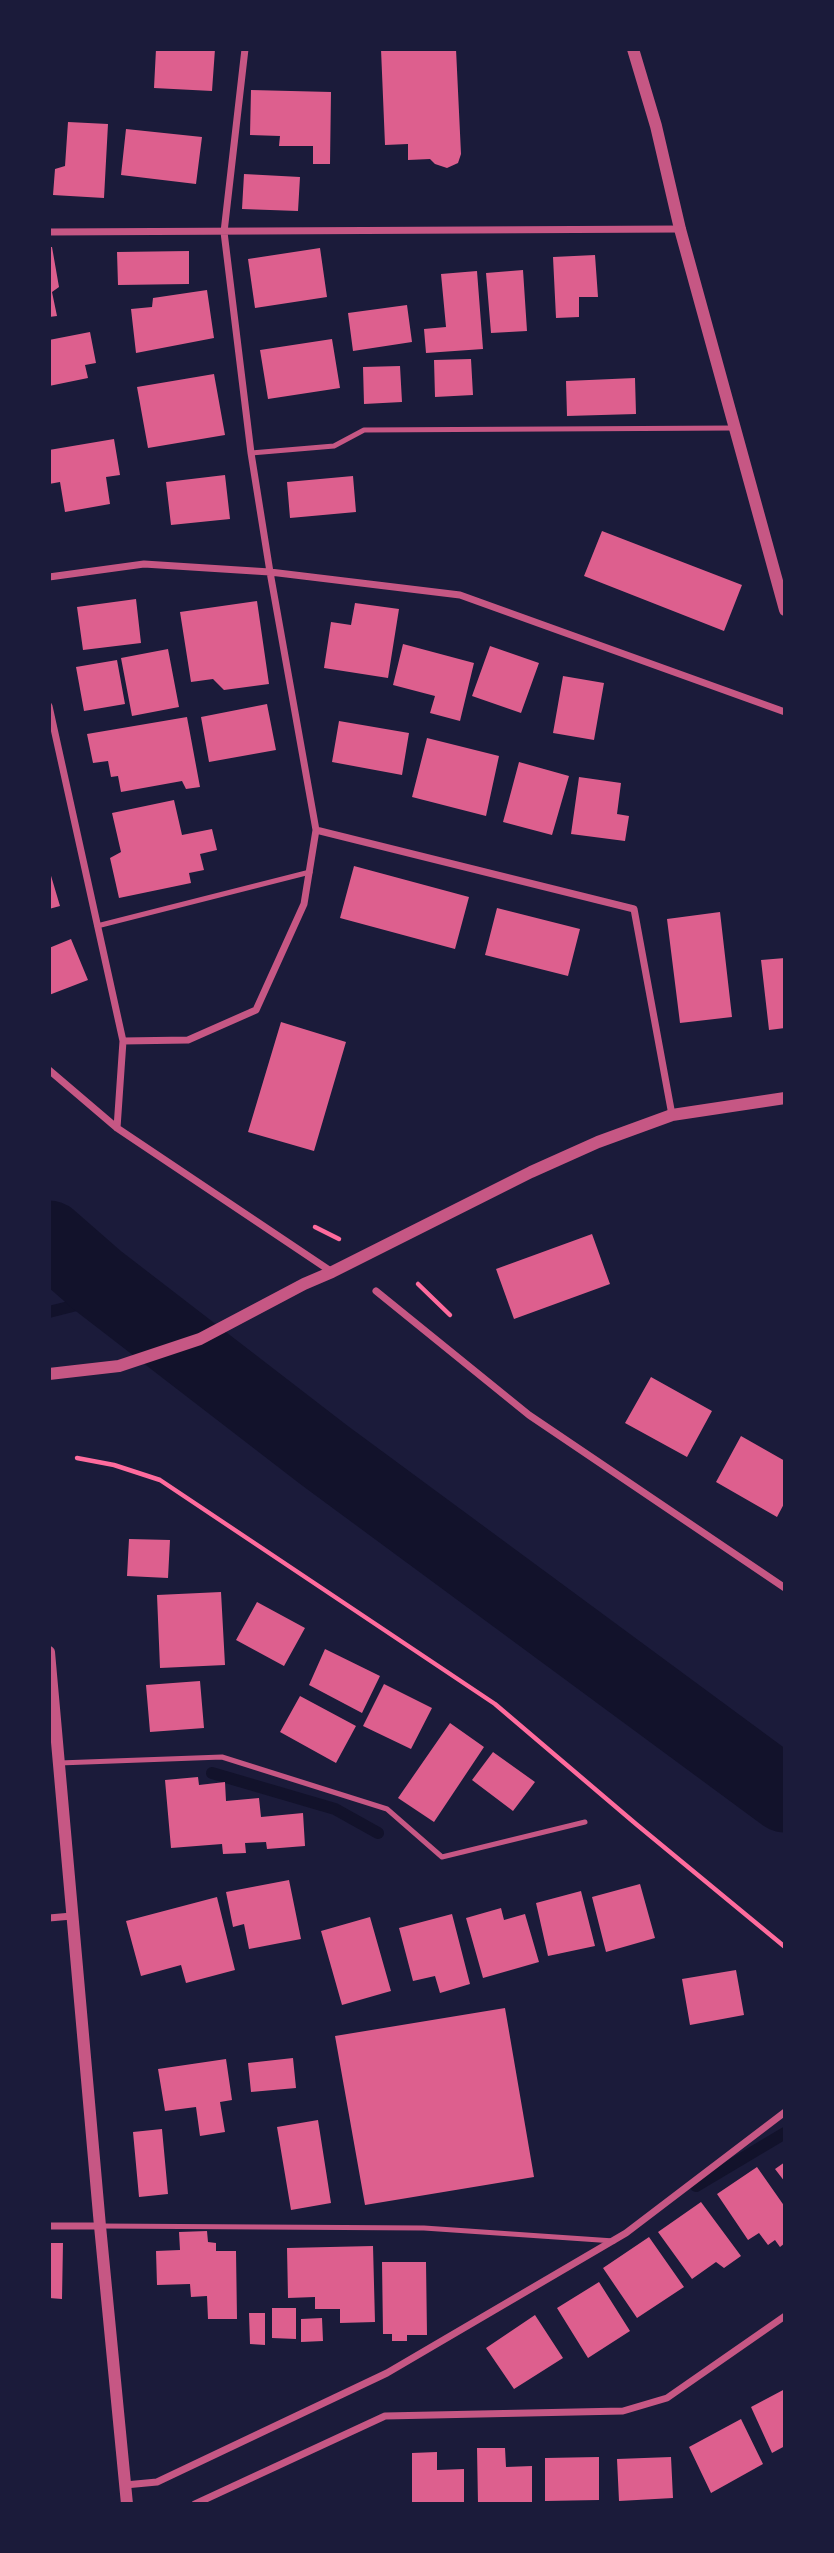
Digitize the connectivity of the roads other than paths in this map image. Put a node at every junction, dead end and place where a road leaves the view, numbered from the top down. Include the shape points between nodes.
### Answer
1 (245, 49) edge
2 (633, 49) edge
3 (680, 229) junction
4 (49, 232) edge
5 (224, 232) junction
6 (734, 428) junction
7 (251, 453) junction
8 (270, 572) junction
9 (49, 577) edge
10 (785, 610) edge
11 (49, 706) edge
12 (785, 712) edge
13 (316, 831) junction
14 (310, 872) junction
15 (97, 926) junction
16 (123, 1041) junction
17 (49, 1070) edge
18 (785, 1098) edge
19 (673, 1115) junction
20 (117, 1128) junction
21 (332, 1272) junction
22 (376, 1291) dead end
23 (49, 1374) edge
24 (785, 1588) edge
25 (49, 1652) edge
26 (52, 1716) edge
27 (59, 1763) junction
28 (585, 1822) dead end
29 (72, 1916) junction
30 (49, 1918) edge
31 (785, 2112) edge
32 (49, 2226) edge
33 (100, 2226) junction
34 (614, 2241) junction
35 (785, 2316) edge
36 (125, 2485) junction
37 (127, 2504) edge
38 (195, 2504) edge

1 - 5 street
2 - 3 street
3 - 5 street
3 - 6 street
4 - 5 street
5 - 7 street
6 - 7 lane via 364,430 334,446
6 - 10 street
7 - 8 street
8 - 9 street via 144,564
8 - 12 street via 460,595
8 - 13 street
11 - 15 street
13 - 14 street
13 - 19 street via 634,909
14 - 15 lane
14 - 16 street via 304,904 256,1010 188,1040
15 - 16 street
16 - 20 street
17 - 20 street
18 - 19 street
19 - 21 street via 531,1172
20 - 21 street
21 - 23 street via 200,1339 119,1366
22 - 24 street via 529,1415
25 - 26 street
26 - 27 street
27 - 28 lane via 222,1757 387,1809 442,1857
27 - 29 street
29 - 30 street
29 - 33 street
31 - 34 street
32 - 33 street
33 - 34 lane via 424,2228
33 - 36 street
34 - 36 street via 387,2373 158,2482
35 - 38 street via 667,2398 623,2411 385,2416
36 - 37 street

